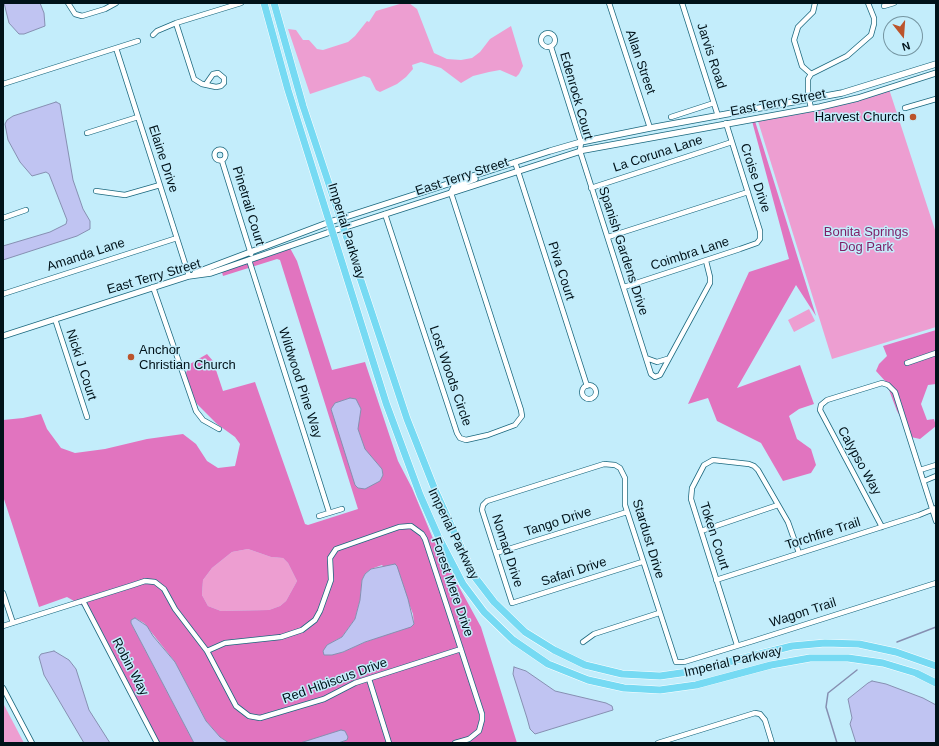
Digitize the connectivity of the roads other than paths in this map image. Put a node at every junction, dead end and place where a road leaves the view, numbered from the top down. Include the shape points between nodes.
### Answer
1 (68, 3) edge
2 (116, 3) edge
3 (241, 3) edge
4 (264, 3) edge
5 (274, 3) edge
6 (609, 3) edge
7 (682, 3) edge
8 (815, 3) edge
9 (868, 3) edge
10 (894, 3) edge
11 (887, 5) edge
12 (176, 24) junction
13 (153, 35) dead end
14 (138, 41) dead end
15 (551, 47) dead end
16 (116, 48) junction
17 (936, 64) edge
18 (936, 73) edge
19 (811, 74) junction
20 (3, 84) edge
21 (206, 84) dead end
22 (809, 99) junction
23 (936, 99) edge
24 (714, 103) junction
25 (811, 108) junction
26 (905, 108) dead end
27 (718, 116) junction
28 (138, 117) junction
29 (671, 117) dead end
30 (726, 123) junction
31 (650, 128) junction
32 (87, 133) dead end
33 (581, 142) junction
34 (732, 142) junction
35 (580, 151) junction
36 (222, 161) dead end
37 (515, 162) junction
38 (497, 168) junction
39 (517, 171) junction
40 (160, 185) junction
41 (591, 188) junction
42 (96, 191) dead end
43 (748, 192) junction
44 (451, 193) junction
45 (26, 210) dead end
46 (385, 214) junction
47 (3, 218) edge
48 (341, 219) junction
49 (330, 222) junction
50 (344, 227) junction
51 (333, 231) junction
52 (608, 237) junction
53 (176, 238) junction
54 (760, 239) joint
55 (251, 252) junction
56 (251, 259) junction
57 (706, 261) junction
58 (189, 276) junction
59 (153, 287) junction
60 (624, 287) junction
61 (3, 294) edge
62 (55, 319) junction
63 (3, 336) edge
64 (936, 353) edge
65 (646, 358) junction
66 (668, 359) junction
67 (907, 363) dead end
68 (587, 386) dead end
69 (87, 417) dead end
70 (219, 429) dead end
71 (936, 465) edge
72 (920, 470) junction
73 (936, 476) edge
74 (924, 481) junction
75 (483, 505) joint
76 (778, 505) junction
77 (342, 509) dead end
78 (934, 509) edge
79 (329, 512) junction
80 (627, 512) junction
81 (319, 516) dead end
82 (936, 521) edge
83 (882, 527) junction
84 (701, 531) junction
85 (496, 553) junction
86 (799, 553) junction
87 (642, 562) junction
88 (716, 580) junction
89 (936, 582) edge
90 (3, 592) edge
91 (83, 601) junction
92 (512, 603) joint
93 (659, 614) junction
94 (13, 623) junction
95 (4, 626) edge
96 (583, 642) dead end
97 (737, 646) junction
98 (461, 649) junction
99 (207, 651) junction
100 (676, 662) joint
101 (936, 666) edge
102 (369, 679) junction
103 (936, 683) edge
104 (3, 688) edge
105 (32, 743) edge
106 (157, 743) edge
107 (389, 743) edge
108 (455, 743) edge
109 (658, 743) edge
110 (772, 743) edge

1 - 2 street via 75,14 87,15
3 - 12 street
4 - 49 main road, Imperial Parkway via 288,90
5 - 48 main road, Imperial Parkway via 296,85
6 - 31 street, Allan Street
7 - 24 street, Jarvis Road
8 - 19 street via 813,12 798,28 794,40 802,66
9 - 19 street via 874,24 868,39 847,56
10 - 11 street
12 - 13 street
12 - 21 street via 194,79
14 - 16 street
15 - 33 street, Edenrock Court
16 - 20 street
16 - 28 street, Elaine Drive
17 - 22 street via 864,87
18 - 25 street, East Terry Street via 858,98
19 - 22 street via 808,79
22 - 25 street
22 - 27 street
23 - 26 street
24 - 27 street, Jarvis Road
24 - 29 street
25 - 30 street, East Terry Street
27 - 31 street
28 - 32 street
28 - 40 street, Elaine Drive
30 - 34 street, Croise Drive
30 - 35 street, East Terry Street
31 - 33 street
33 - 35 street, Edenrock Court
33 - 37 street
34 - 41 street, La Coruna Lane
34 - 43 street, Croise Drive
35 - 39 street, East Terry Street
35 - 41 street, Spanish Gardens Drive
36 - 55 street, Pinetrail Court
37 - 38 street
37 - 39 street, Piva Court
38 - 44 street via 488,175 454,187
38 - 48 street
39 - 44 street, East Terry Street
39 - 68 street, Piva Court
40 - 42 street via 125,195
40 - 53 street, Elaine Drive
41 - 52 street, Spanish Gardens Drive
43 - 52 street
43 - 54 street, Croise Drive
44 - 46 street, East Terry Street
44 - 46 street, Lost Woods Circle via 522,416 515,425 483,436 466,440 456,433
45 - 47 street
46 - 50 street, East Terry Street
48 - 49 street
48 - 50 main road, Imperial Parkway
49 - 51 main road, Imperial Parkway
49 - 55 street
50 - 51 street, East Terry Street
50 - 101 main road, Imperial Parkway via 405,412 435,490 474,576 494,602 524,632 585,665 622,674 660,676 688,672 792,646 825,643 859,644 896,652
51 - 56 street, East Terry Street
51 - 103 main road, Imperial Parkway via 386,403 438,536 463,584 484,612 513,640 548,664 588,680 624,688 660,690 696,685 770,665 810,658 848,658 883,663
52 - 60 street, Spanish Gardens Drive
53 - 58 street, Elaine Drive
53 - 61 street, Amanda Lane
54 - 57 street, Coimbra Lane via 757,243
55 - 56 street, Pinetrail Court
55 - 58 street
56 - 58 street, East Terry Street via 211,273
56 - 79 street, Wildwood Pine Way
57 - 60 street, Coimbra Lane
57 - 66 street, Spanish Gardens Drive via 710,283
58 - 59 street, East Terry Street
59 - 62 street, East Terry Street
59 - 70 street via 196,411 203,420
60 - 65 street, Spanish Gardens Drive
62 - 63 street, East Terry Street
62 - 69 street, Nicki J Court
64 - 67 street
65 - 66 street via 657,362
65 - 66 street, Spanish Gardens Drive via 651,374 655,377 660,375
71 - 72 street
72 - 74 street
72 - 83 street, Calypso Way via 895,392 888,385 882,383 863,388 827,400 821,405 821,415
73 - 74 street
74 - 78 street
75 - 80 street, Stardust Drive via 487,501 609,464 620,468 625,478 624,500
75 - 85 street, Nomad Drive via 482,510
76 - 84 street
76 - 84 street, Token Court via 754,466 725,461 708,462 701,470 690,494
76 - 86 street, Token Court via 791,529
77 - 79 street
78 - 82 street
78 - 83 street, Torchfire Trail
79 - 81 street
80 - 85 street, Tango Drive
80 - 87 street, Stardust Drive
83 - 86 street, Torchfire Trail
84 - 88 street, Token Court
85 - 92 street, Nomad Drive
86 - 88 street, Torchfire Trail
87 - 92 street, Safari Drive
87 - 93 street, Stardust Drive
88 - 97 street, Token Court
89 - 97 street, Wagon Trail
90 - 94 street
91 - 94 street, Red Hibiscus Drive
91 - 99 street, Red Hibiscus Drive via 145,581 155,582 164,589 171,604
91 - 106 street, Robin Way
93 - 96 street via 594,634
93 - 100 street, Stardust Drive
94 - 95 street, Red Hibiscus Drive
97 - 100 street, Wagon Trail via 684,662
98 - 99 street, Forest Mere Drive via 425,539 417,529 405,526 336,549 330,558 330,580 320,611 315,620 302,630 293,635 225,643
98 - 102 street, Red Hibiscus Drive
98 - 108 street, Forest Mere Drive via 480,706 482,720 474,736
99 - 102 street, Red Hibiscus Drive via 236,706 254,718 265,718 324,699 350,685
102 - 107 street
104 - 105 street
109 - 110 street via 750,714 760,714 765,720

